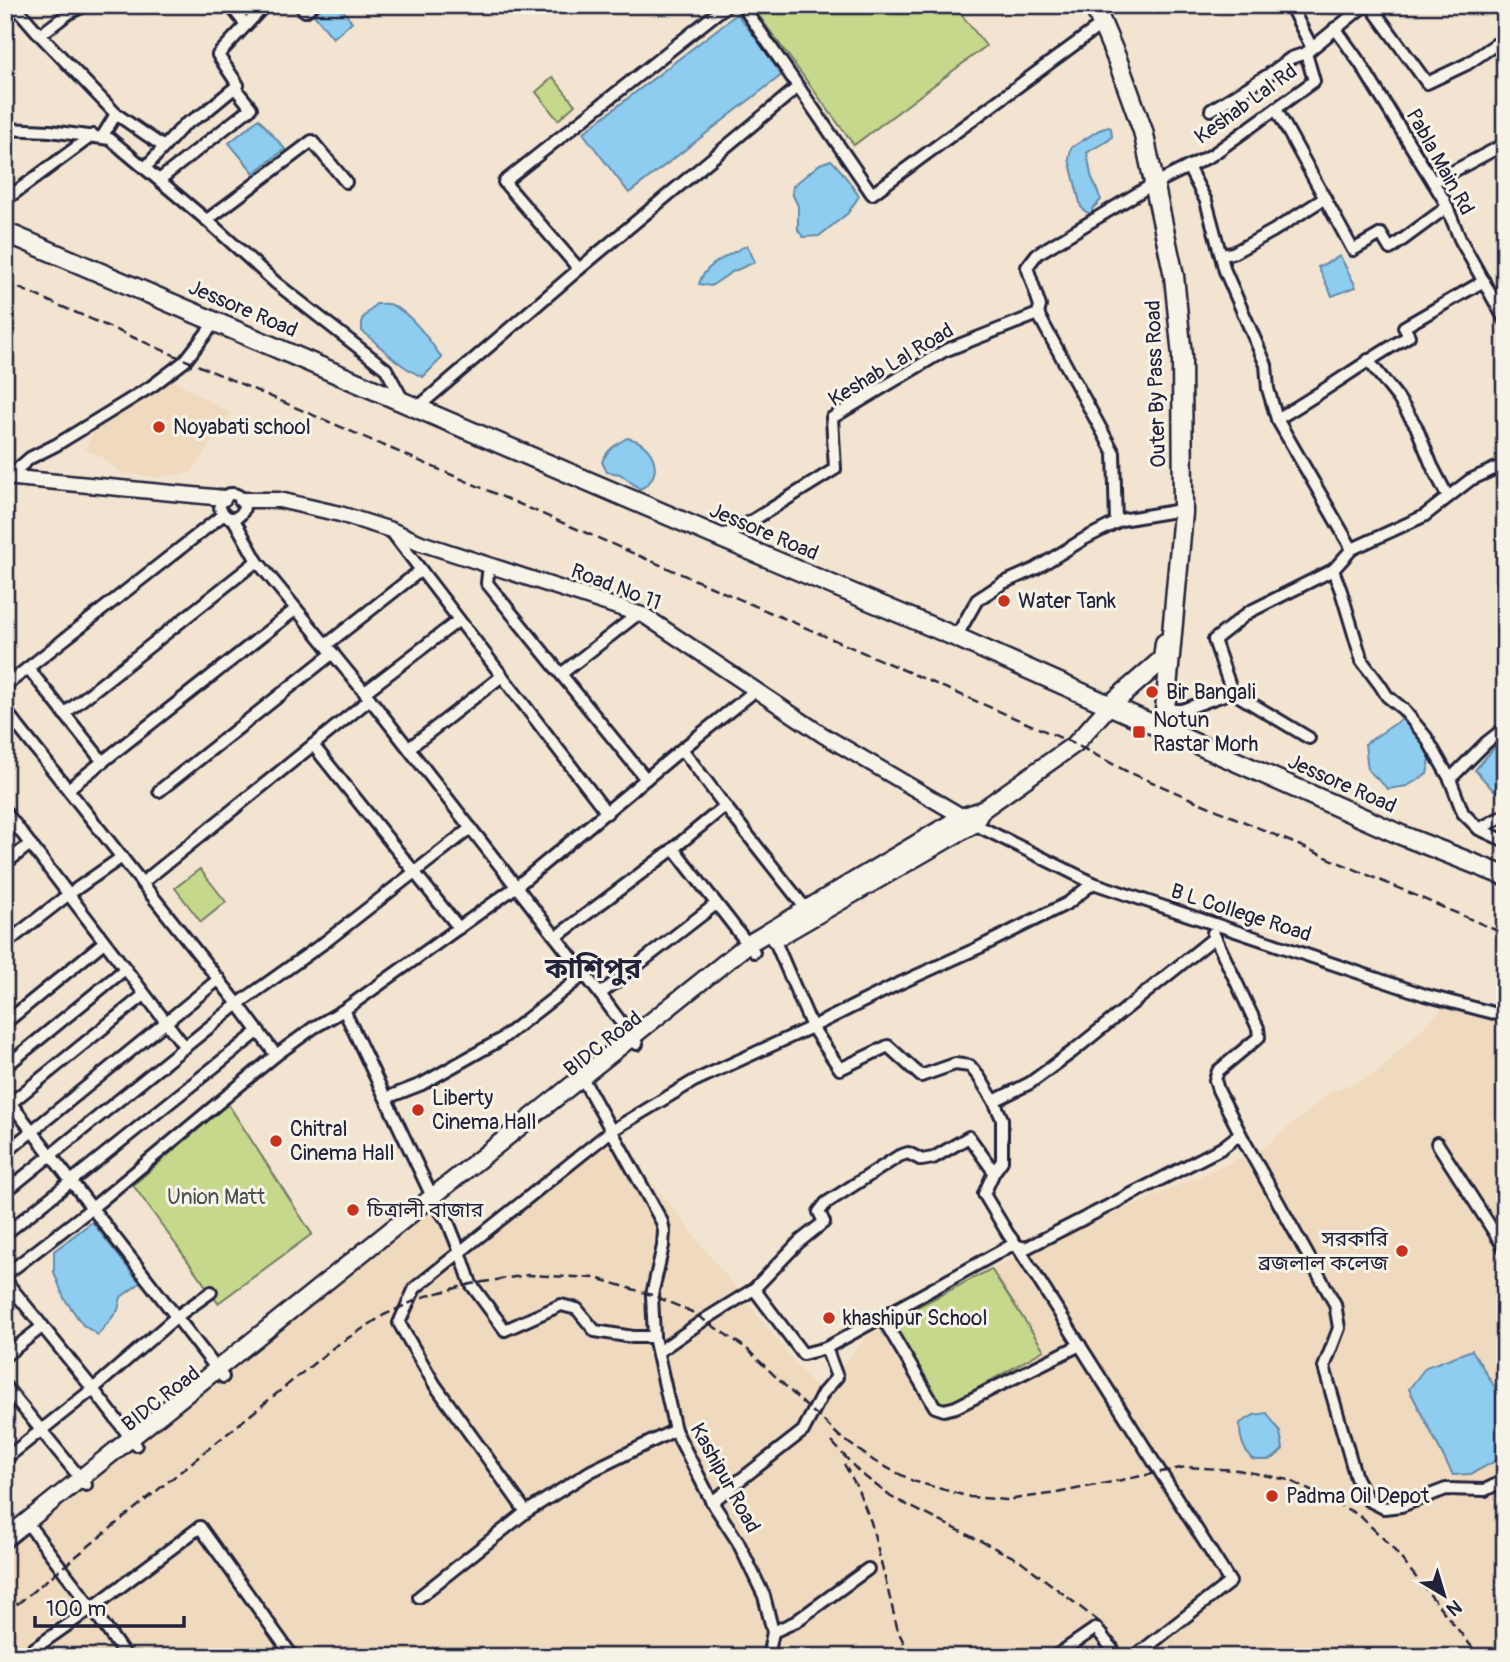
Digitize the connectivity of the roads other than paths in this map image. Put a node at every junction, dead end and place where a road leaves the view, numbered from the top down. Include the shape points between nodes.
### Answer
1 (14, 5) edge
2 (86, 5) edge
3 (230, 5) edge
4 (265, 5) edge
5 (300, 5) edge
6 (313, 5) edge
7 (727, 5) edge
8 (741, 5) edge
9 (1084, 5) edge
10 (1094, 5) edge
11 (1290, 5) edge
12 (1367, 5) edge
13 (246, 25) junction
14 (1335, 28) junction
15 (1094, 30) junction
16 (40, 36) junction
17 (1505, 38) edge
18 (1309, 50) junction
19 (235, 88) junction
20 (799, 88) junction
21 (1276, 109) junction
22 (1211, 110) dead end
23 (116, 114) junction
24 (5, 129) edge
25 (98, 136) junction
26 (1505, 144) edge
27 (164, 147) junction
28 (1188, 167) junction
29 (145, 168) junction
30 (159, 180) junction
31 (346, 182) dead end
32 (1433, 182) junction
33 (1152, 186) junction
34 (1325, 198) junction
35 (5, 200) edge
36 (1447, 207) junction
37 (207, 220) junction
38 (5, 232) edge
39 (1221, 255) junction
40 (579, 269) junction
41 (1483, 281) junction
42 (1038, 314) junction
43 (1505, 320) edge
44 (215, 322) junction
45 (1368, 360) junction
46 (410, 405) junction
47 (1277, 419) junction
48 (1505, 464) edge
49 (6, 478) edge
50 (1448, 497) junction
51 (224, 498) junction
52 (242, 500) junction
53 (1175, 511) junction
54 (228, 516) junction
55 (1116, 522) junction
56 (391, 530) junction
57 (714, 535) junction
58 (1352, 549) junction
59 (257, 561) junction
60 (489, 565) junction
61 (421, 570) junction
62 (1333, 570) junction
63 (296, 610) junction
64 (638, 614) junction
65 (459, 620) junction
66 (956, 637) junction
67 (329, 649) junction
68 (28, 668) junction
69 (561, 674) junction
70 (502, 676) junction
71 (5, 686) edge
72 (756, 690) junction
73 (1233, 692) junction
74 (368, 696) junction
75 (1110, 706) junction
76 (5, 710) edge
77 (1166, 710) junction
78 (64, 714) junction
79 (1505, 728) edge
80 (1166, 731) junction
81 (1309, 738) dead end
82 (313, 745) junction
83 (409, 748) junction
84 (682, 749) junction
85 (103, 762) junction
86 (646, 779) junction
87 (1450, 779) junction
88 (68, 789) junction
89 (159, 791) dead end
90 (725, 806) junction
91 (5, 811) edge
92 (607, 813) junction
93 (1505, 815) edge
94 (973, 817) junction
95 (471, 828) junction
96 (1479, 829) junction
97 (1505, 841) edge
98 (30, 845) junction
99 (674, 849) junction
100 (122, 858) junction
101 (5, 864) edge
102 (415, 872) junction
103 (1505, 876) edge
104 (142, 883) junction
105 (1093, 883) junction
106 (517, 886) junction
107 (69, 894) junction
108 (716, 904) junction
109 (810, 913) junction
110 (1206, 921) junction
111 (459, 928) junction
112 (556, 937) junction
113 (1215, 937) junction
114 (774, 939) junction
115 (104, 942) junction
116 (5, 944) edge
117 (751, 948) junction
118 (125, 969) junction
119 (585, 974) junction
120 (219, 979) junction
121 (600, 994) junction
122 (144, 995) junction
123 (238, 1004) junction
124 (344, 1010) junction
125 (1505, 1016) edge
126 (5, 1023) edge
127 (166, 1023) junction
128 (812, 1027) junction
129 (259, 1031) junction
130 (634, 1040) junction
131 (185, 1047) junction
132 (276, 1055) junction
133 (5, 1067) edge
134 (585, 1083) junction
135 (386, 1098) junction
136 (993, 1101) junction
137 (7, 1102) edge
138 (32, 1131) junction
139 (611, 1131) junction
140 (1243, 1139) junction
141 (1437, 1143) dead end
142 (5, 1153) edge
143 (51, 1156) junction
144 (993, 1172) junction
145 (71, 1181) junction
146 (5, 1192) edge
147 (435, 1200) junction
148 (92, 1208) junction
149 (5, 1234) edge
150 (1017, 1245) junction
151 (1505, 1249) edge
152 (460, 1252) junction
153 (5, 1277) edge
154 (754, 1289) junction
155 (211, 1292) dead end
156 (176, 1317) junction
157 (882, 1317) junction
158 (43, 1326) junction
159 (654, 1337) junction
160 (1080, 1345) junction
161 (826, 1348) junction
162 (657, 1352) junction
163 (5, 1356) edge
164 (220, 1373) junction
165 (5, 1386) edge
166 (93, 1389) junction
167 (42, 1429) junction
168 (675, 1430) junction
169 (134, 1441) junction
170 (5, 1459) edge
171 (1505, 1480) edge
172 (83, 1482) junction
173 (712, 1502) junction
174 (526, 1512) junction
175 (31, 1528) junction
176 (5, 1539) edge
177 (5, 1549) edge
178 (868, 1569) dead end
179 (419, 1598) dead end
180 (92, 1608) junction
181 (773, 1632) junction
182 (22, 1657) edge
183 (126, 1657) edge
184 (293, 1657) edge
185 (768, 1657) edge
186 (1054, 1657) edge
187 (1118, 1657) edge
188 (1134, 1657) edge

1 - 16 street
2 - 16 street
3 - 13 street
4 - 13 street
5 - 6 street via 305,11
7 - 40 street via 504,182
8 - 20 street
9 - 15 main road, Outer By Pass Road
10 - 33 main road, Outer By Pass Road via 1143,131
11 - 18 street
12 - 14 street, Keshab Lal Rd
12 - 17 street via 1427,83 1467,64
13 - 19 street via 218,55 238,85
14 - 18 street, Keshab Lal Rd
14 - 32 street, Pabla Main Rd
15 - 20 street via 872,194
15 - 33 main road, Outer By Pass Road via 1111,65
16 - 23 street
18 - 21 street, Keshab Lal Rd via 1314,81
18 - 22 street
19 - 27 street via 184,125
19 - 30 street via 251,108
20 - 40 street
21 - 28 street, Keshab Lal Rd
21 - 34 street
23 - 25 street
23 - 27 street
24 - 25 street
25 - 29 street via 110,139
25 - 35 street
26 - 32 street
27 - 29 street
28 - 33 street, Keshab Lal Rd
28 - 39 street via 1206,201
29 - 30 street
30 - 37 street
31 - 37 street via 312,141
32 - 36 street, Pabla Main Rd
33 - 42 street via 1031,260 1027,267 1040,306
33 - 53 main road, Outer By Pass Road via 1176,356
33 - 77 main road, Outer By Pass Road via 1174,276 1182,356 1183,513
34 - 36 street via 1353,250 1381,234 1390,249
34 - 39 street via 1233,253
36 - 41 street, Pabla Main Rd
37 - 46 street via 276,283 386,369
38 - 44 main road, Jessore Road
39 - 47 street via 1266,365
40 - 46 street
41 - 43 street, Pabla Main Rd
41 - 45 street via 1404,327 1409,336
42 - 55 street via 1114,453
42 - 57 street, Keshab Lal Road via 944,351 832,418 835,469 734,532
44 - 46 main road, Jessore Road
44 - 49 street via 185,360 152,386 30,458
45 - 47 street
45 - 50 street via 1416,426
46 - 57 main road, Jessore Road
47 - 58 street
48 - 50 street via 1470,480
49 - 51 street
50 - 58 street via 1424,516
51 - 52 street via 233,495
51 - 54 street via 220,506
52 - 54 street via 243,511 237,517
52 - 56 street, Road No 11 via 279,499
53 - 55 street
53 - 75 main road, Outer By Pass Road via 1163,659
54 - 59 street
54 - 68 street
55 - 66 street via 977,600
56 - 60 street, Road No 11
56 - 61 street
57 - 66 main road, Jessore Road
58 - 62 street
59 - 63 street
59 - 78 street
60 - 64 street, Road No 11
60 - 69 street via 487,583
61 - 65 street
61 - 67 street
62 - 73 street via 1249,612 1214,640
62 - 87 street via 1362,662 1426,737
63 - 67 street
63 - 85 street
64 - 69 street
64 - 72 street, Road No 11
65 - 70 street
65 - 74 street
66 - 75 main road, Jessore Road
67 - 74 street
67 - 89 street
68 - 71 street
68 - 78 street
69 - 86 street
70 - 83 street
70 - 92 street
72 - 84 street
72 - 94 street, Road No 11 via 823,735
73 - 77 street via 1182,710
73 - 81 street
74 - 82 street
74 - 83 street
75 - 80 main road, Jessore Road
75 - 94 main road, BIDC Road via 1075,744
76 - 88 street
77 - 80 main road, Outer By Pass Road
78 - 85 street
79 - 87 street
80 - 103 main road, Jessore Road
82 - 102 street
82 - 104 street
83 - 95 street
84 - 86 street
84 - 90 street
85 - 88 street
86 - 92 street
87 - 96 street via 1463,813
88 - 100 street
90 - 99 street
90 - 109 street
91 - 98 street
92 - 106 street
93 - 96 street
94 - 105 street, B L College Road
94 - 109 main road, BIDC Road
95 - 102 street
95 - 106 street
96 - 97 street
98 - 101 street
98 - 107 street
99 - 108 street
99 - 112 street
100 - 104 street
100 - 107 street
102 - 111 street
102 - 123 street
104 - 120 street
105 - 110 street, B L College Road
105 - 128 street via 1068,903
106 - 111 street
106 - 112 street
107 - 115 street
107 - 116 street
108 - 117 street
108 - 121 street
109 - 114 main road, BIDC Road
109 - 117 main road, BIDC Road
110 - 113 street
110 - 125 street, B L College Road via 1425,995
111 - 124 street
112 - 119 street
113 - 136 street via 1072,1052 1030,1083
113 - 140 street via 1258,1028 1259,1037 1218,1071 1215,1080
114 - 117 main road, BIDC Road
114 - 128 street
115 - 118 street
115 - 126 street
117 - 130 main road, BIDC Road
118 - 122 street
118 - 133 street
119 - 121 street
119 - 135 street via 500,1040 422,1084
120 - 123 street
120 - 127 street
121 - 130 street
122 - 127 street
122 - 137 street
123 - 129 street
123 - 131 street
124 - 132 street
124 - 135 street
127 - 131 street
127 - 138 street
128 - 136 street via 839,1069 888,1046 921,1076 955,1064 970,1066
128 - 139 street via 694,1081
129 - 132 street
129 - 145 street
130 - 134 main road, BIDC Road
130 - 147 main road, BIDC Road
131 - 143 street
132 - 148 street
134 - 139 street, Kashipur Road
134 - 147 main road, BIDC Road
135 - 147 street
136 - 144 street via 1002,1119 1002,1161
137 - 138 street
138 - 142 street
138 - 143 street
139 - 152 street
139 - 159 street, Kashipur Road via 664,1231 652,1295
140 - 150 street via 1236,1137 1026,1248
140 - 171 street via 1335,1304 1339,1328 1324,1367 1356,1478 1368,1500 1384,1508 1401,1506 1446,1489 1485,1490
141 - 151 street
143 - 145 street
143 - 146 street
144 - 150 street via 984,1194
144 - 154 street via 969,1137 933,1158 922,1160 908,1153 899,1156 826,1203 819,1212 824,1222
145 - 148 street
145 - 149 street
147 - 152 street
147 - 164 main road, BIDC Road
148 - 153 street
148 - 156 street
150 - 157 street
150 - 160 street
152 - 159 street via 471,1284 505,1330 561,1305 577,1309 595,1331
152 - 174 street via 415,1289 399,1323 435,1385
153 - 158 street
154 - 161 street via 803,1354
154 - 162 street
155 - 156 street
156 - 164 street
156 - 166 street
157 - 160 street via 935,1407 944,1410
157 - 161 street
158 - 163 street
158 - 166 street
159 - 162 street, Kashipur Road
160 - 188 street via 1230,1582
161 - 173 street via 837,1377 803,1431
162 - 168 street, Kashipur Road
164 - 169 main road, BIDC Road
165 - 167 street
166 - 167 street
166 - 169 street
167 - 170 street
167 - 172 street
168 - 173 street, Kashipur Road
168 - 174 street via 591,1471
169 - 172 main road, BIDC Road
172 - 175 main road, BIDC Road
172 - 176 main road, BIDC Road
173 - 181 street, Kashipur Road via 754,1574
174 - 179 street
175 - 177 main road, BIDC Road
175 - 180 street
178 - 181 street via 795,1622
180 - 182 street
180 - 183 street
180 - 184 street via 200,1527
181 - 185 street, Kashipur Road
186 - 187 street via 1096,1628

